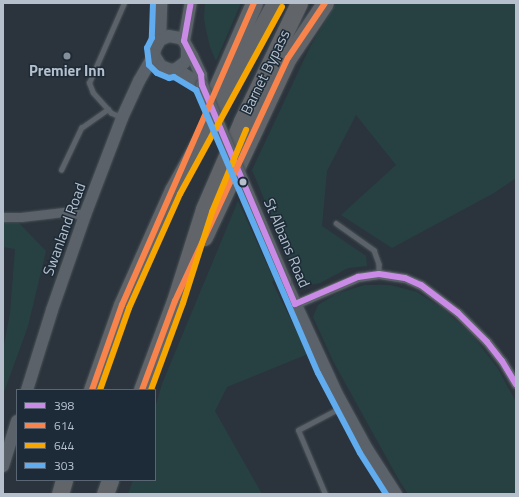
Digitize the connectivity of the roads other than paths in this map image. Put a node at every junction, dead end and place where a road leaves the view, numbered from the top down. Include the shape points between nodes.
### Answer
1 (124, 3) edge
2 (161, 3) edge
3 (191, 3) edge
4 (254, 3) edge
5 (275, 3) edge
6 (299, 3) edge
7 (325, 3) edge
8 (160, 40) junction
9 (185, 44) junction
10 (154, 55) junction
11 (161, 66) junction
12 (176, 69) junction
13 (139, 81) junction
14 (202, 85) junction
15 (108, 109) junction
16 (122, 118) junction
17 (61, 170) dead end
18 (173, 190) junction
19 (85, 215) junction
20 (3, 217) edge
21 (336, 223) dead end
22 (379, 274) junction
23 (175, 301) junction
24 (295, 304) junction
25 (516, 384) edge
26 (27, 389) edge
27 (92, 389) edge
28 (142, 389) edge
29 (344, 406) junction
30 (16, 424) edge
31 (3, 466) edge
32 (64, 481) edge
33 (110, 481) edge
34 (60, 494) edge
35 (106, 494) edge
36 (326, 494) edge
37 (396, 494) edge

1 - 15 lane via 89,83 93,93
2 - 8 street
3 - 9 street
4 - 18 highway
5 - 18 highway, Barnet Bypass
6 - 23 highway, Barnet Bypass via 242,121 204,209
7 - 23 highway via 288,58
8 - 9 street via 169,36 180,38
8 - 10 street via 154,49
9 - 12 street via 187,59
9 - 14 street, St Albans Road via 201,75
10 - 11 street
10 - 13 street, Swanland Road
11 - 12 street via 170,70
11 - 13 street
12 - 14 street
13 - 16 street, Swanland Road
14 - 24 street, St Albans Road, bridge
15 - 16 lane
15 - 17 lane via 81,128
16 - 19 street, Swanland Road
18 - 27 highway, Barnet Bypass via 122,305
19 - 20 street via 64,212 21,218
19 - 26 street, Swanland Road
21 - 22 lane via 374,250
22 - 24 street via 358,276
22 - 25 street via 405,278 446,303 483,337
23 - 28 highway, Barnet Bypass
24 - 29 street, St Albans Road
29 - 36 lane via 298,430
29 - 37 street, St Albans Road via 367,449
30 - 31 street
32 - 34 highway
33 - 35 highway

